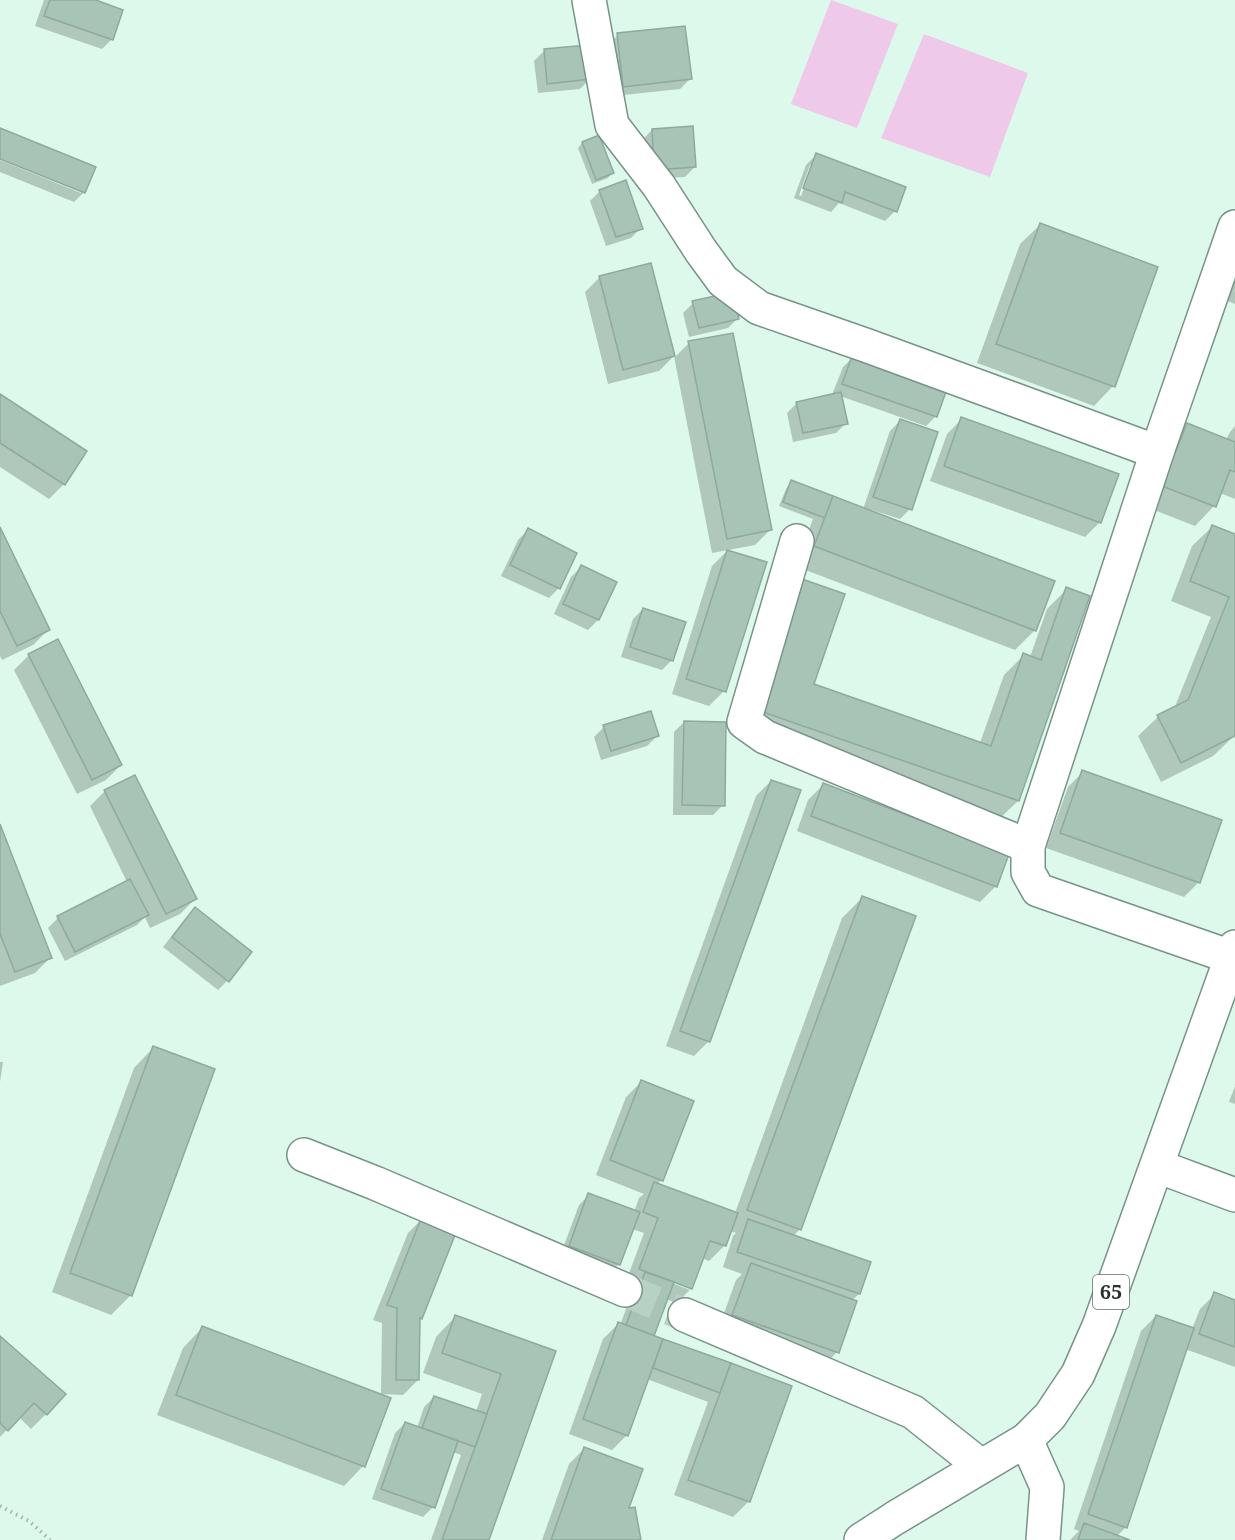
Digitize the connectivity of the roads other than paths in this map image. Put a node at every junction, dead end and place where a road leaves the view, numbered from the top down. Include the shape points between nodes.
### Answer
1 (589, 0) edge
2 (1235, 227) edge
3 (1157, 452) junction
4 (797, 541) dead end
5 (1028, 846) junction
6 (1233, 952) edge
7 (304, 1155) dead end
8 (1157, 1166) junction
9 (1235, 1195) edge
10 (625, 1290) tunnel mouth
11 (685, 1315) tunnel mouth
12 (1026, 1440) junction
13 (981, 1466) junction
14 (861, 1540) edge
15 (1043, 1540) edge

1 - 3 street via 612,125 723,281 759,308
2 - 3 street
3 - 5 street
4 - 5 street via 744,722 765,737
5 - 6 street via 1028,872 1038,890
6 - 8 street, 65
7 - 10 street
8 - 9 street
8 - 12 street, 65 via 1078,1374 1050,1416
11 - 13 street via 913,1413
12 - 13 street, 65
12 - 15 street via 1047,1487
13 - 14 street, 65

